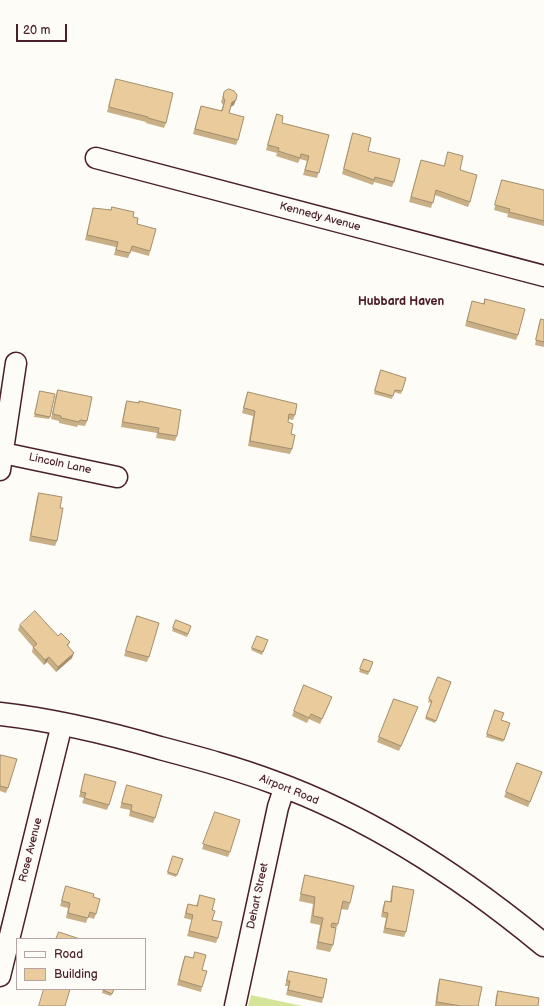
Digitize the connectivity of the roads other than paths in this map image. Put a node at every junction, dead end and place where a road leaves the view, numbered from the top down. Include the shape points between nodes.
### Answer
1 (96, 158) dead end
2 (544, 276) edge
3 (16, 363) dead end
4 (2, 461) edge
5 (117, 476) dead end
6 (0, 714) edge
7 (62, 724) junction
8 (285, 786) junction
9 (544, 945) edge
10 (0, 976) edge
11 (235, 1006) edge

1 - 2 street, Kennedy Avenue
3 - 4 street
4 - 5 street, Lincoln Lane
6 - 7 street, Airport Road
7 - 8 street, Airport Road via 136,741
7 - 10 street, Rose Avenue
8 - 9 street, Airport Road via 349,815 414,851 465,885
8 - 11 street, Dehart Street via 278,807

